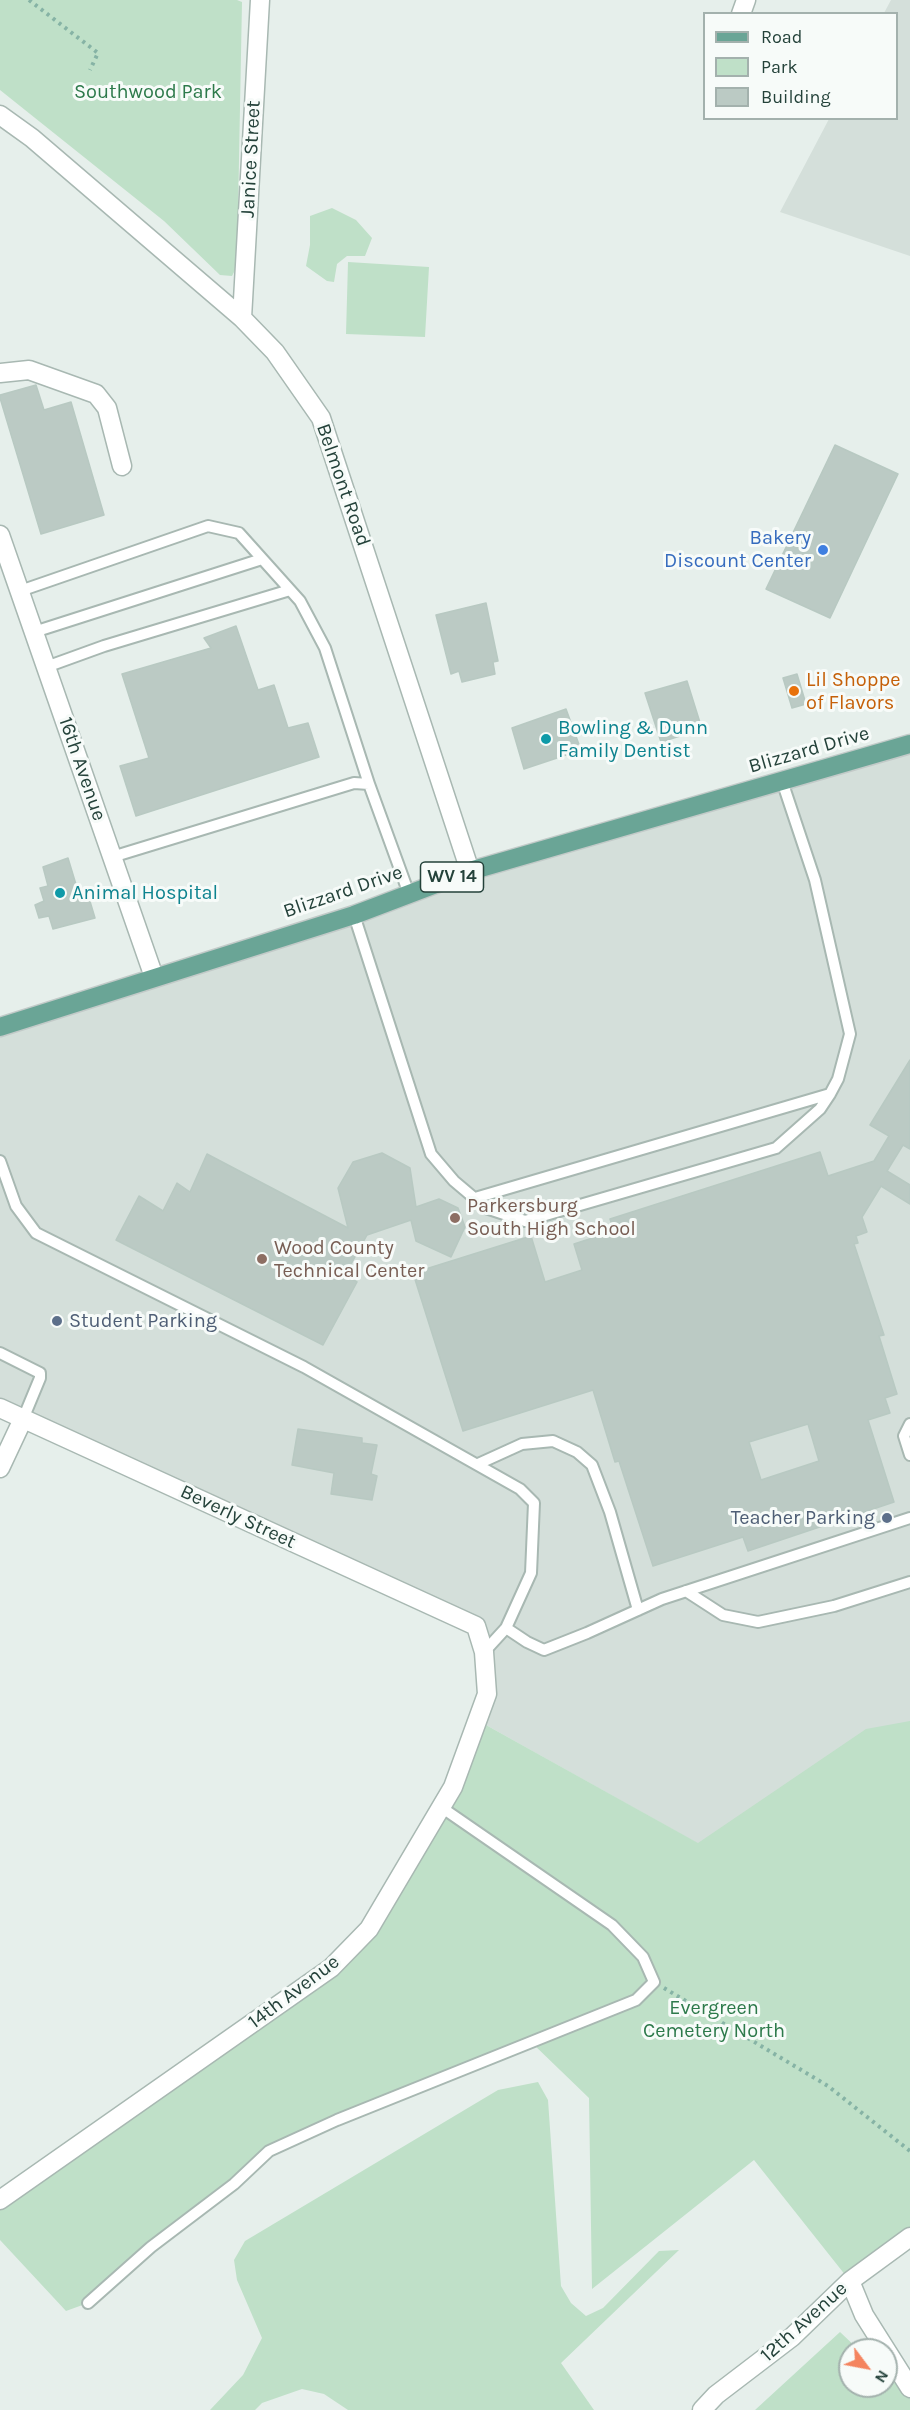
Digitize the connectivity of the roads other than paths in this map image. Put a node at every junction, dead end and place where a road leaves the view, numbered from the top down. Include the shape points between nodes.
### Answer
1 (260, 0) edge
2 (0, 115) edge
3 (242, 318) junction
4 (0, 373) edge
5 (122, 466) dead end
6 (0, 535) edge
7 (262, 559) junction
8 (290, 590) junction
9 (20, 591) junction
10 (34, 632) junction
11 (46, 667) junction
12 (910, 744) edge
13 (782, 781) junction
14 (369, 784) junction
15 (112, 857) junction
16 (470, 870) junction
17 (409, 894) junction
18 (354, 915) junction
19 (154, 976) junction
20 (0, 1027) edge
21 (830, 1094) junction
22 (0, 1161) edge
23 (475, 1198) junction
24 (0, 1353) edge
25 (0, 1408) edge
26 (23, 1419) junction
27 (910, 1424) edge
28 (910, 1455) edge
29 (478, 1464) junction
30 (0, 1468) edge
31 (910, 1518) edge
32 (910, 1582) edge
33 (686, 1591) junction
34 (639, 1610) junction
35 (476, 1626) joint
36 (506, 1628) junction
37 (484, 1652) junction
38 (441, 1807) junction
39 (0, 2200) edge
40 (910, 2237) edge
41 (850, 2281) junction
42 (88, 2303) dead end
43 (910, 2388) edge
44 (718, 2403) edge
45 (702, 2410) edge

1 - 3 street, Janice Street
2 - 3 street, Belmont Road
3 - 16 street, Belmont Road via 275,352 321,418
4 - 5 street via 29,370 96,394 107,408
6 - 9 street, 16th Avenue
7 - 8 lane
7 - 9 lane via 239,533 208,526
7 - 10 lane
8 - 11 lane
8 - 14 lane via 325,648
9 - 10 street, 16th Avenue
10 - 11 street, 16th Avenue
11 - 15 street, 16th Avenue
12 - 13 main road, Blizzard Drive / WV 14
13 - 16 main road, Blizzard Drive / WV 14
13 - 21 lane via 815,880 850,1034
14 - 15 lane via 354,783
14 - 17 lane
15 - 19 street, 16th Avenue
16 - 17 main road, Blizzard Drive / WV 14
17 - 18 main road, Blizzard Drive / WV 14
18 - 19 main road, Blizzard Drive / WV 14
18 - 23 lane via 431,1154
19 - 20 main road, Blizzard Drive / WV 14
21 - 23 lane
21 - 23 lane via 820,1109 776,1148 525,1221 486,1208
22 - 29 lane via 16,1206 36,1233 304,1367
24 - 26 lane via 40,1373
25 - 26 street, Beverly Street
26 - 30 street
26 - 35 street, Beverly Street
27 - 28 lane via 904,1436
29 - 34 lane via 522,1444 553,1441 577,1452 592,1465
29 - 36 lane via 520,1489 534,1503 531,1573
31 - 33 lane
32 - 33 lane via 834,1606 758,1622 723,1615
33 - 34 lane
34 - 36 lane via 544,1650
35 - 37 street, 14th Avenue
36 - 37 lane
37 - 38 street, 14th Avenue via 487,1694 453,1787
38 - 39 street, 14th Avenue via 369,1929 331,1968
38 - 42 lane via 612,1925 643,1957 654,1982 636,2000 269,2151
40 - 41 street, 12th Avenue
41 - 43 street via 864,2315
41 - 44 street, 12th Avenue
44 - 45 street, 12th Avenue

